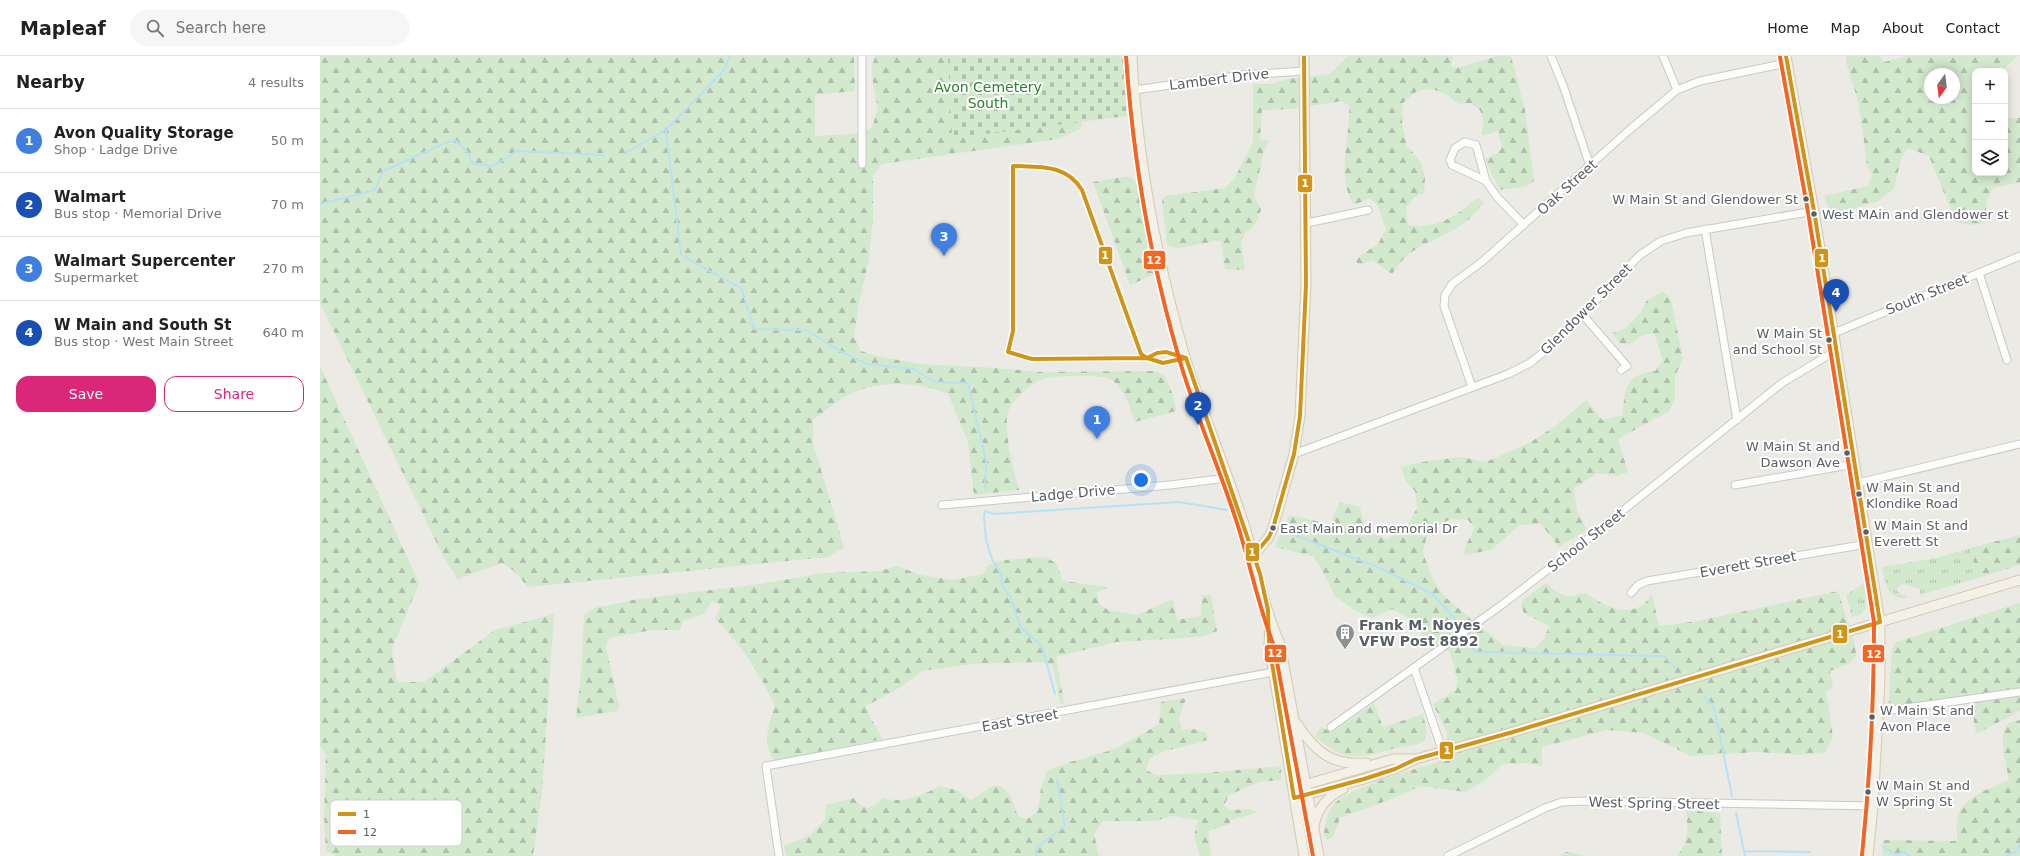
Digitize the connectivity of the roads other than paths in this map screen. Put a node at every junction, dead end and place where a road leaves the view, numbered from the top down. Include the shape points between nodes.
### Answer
1 (862, 56) edge
2 (1132, 56) edge
3 (1304, 56) edge
4 (1551, 56) edge
5 (1663, 56) edge
6 (1786, 60) edge
7 (1304, 70) junction
8 (1134, 90) junction
9 (1677, 90) junction
10 (862, 164) dead end
11 (1590, 166) junction
12 (1486, 181) junction
13 (1368, 210) dead end
14 (1814, 211) junction
15 (1307, 223) junction
16 (1524, 225) junction
17 (1705, 229) junction
18 (2020, 256) edge
19 (1980, 273) junction
20 (1582, 314) junction
21 (1834, 333) junction
22 (1837, 350) junction
23 (2007, 360) dead end
24 (1621, 370) dead end
25 (1472, 387) junction
26 (1737, 420) junction
27 (2020, 444) edge
28 (1294, 454) junction
29 (1855, 464) junction
30 (1228, 478) junction
31 (1858, 483) junction
32 (1735, 485) dead end
33 (942, 505) dead end
34 (1867, 544) junction
35 (1254, 555) junction
36 (2020, 580) edge
37 (1631, 592) dead end
38 (1270, 622) junction
39 (1880, 622) junction
40 (1414, 668) junction
41 (1274, 672) junction
42 (2020, 692) edge
43 (1878, 712) junction
44 (1295, 721) junction
45 (1331, 726) dead end
46 (1443, 752) junction
47 (1393, 759) junction
48 (1416, 759) junction
49 (1364, 780) junction
50 (1306, 785) junction
51 (1293, 788) junction
52 (1308, 796) junction
53 (1294, 798) junction
54 (1874, 806) junction
55 (1314, 832) junction
56 (779, 856) edge
57 (1304, 856) edge
58 (1318, 856) edge
59 (1448, 856) edge
60 (1868, 856) edge

1 - 10 street
2 - 8 main road
3 - 7 main road
4 - 11 street
5 - 9 street
6 - 9 street, Oak Street via 1700,81
6 - 14 main road
7 - 8 street, Lambert Drive via 1243,75
7 - 15 main road
8 - 30 main road via 1150,205 1173,311 1191,373
9 - 11 street, Oak Street
11 - 16 street, Oak Street
12 - 12 street via 1476,145 1465,142 1454,148 1450,160 1452,165
12 - 16 street via 1497,197
13 - 15 street
14 - 17 street, Glendower Street
14 - 21 main road
15 - 28 main road via 1300,416
16 - 25 street, Oak Street via 1452,284 1445,295 1446,315
17 - 20 street, Glendower Street via 1672,236 1650,247
17 - 26 street
18 - 19 street, South Street
19 - 21 street, South Street
19 - 23 street
20 - 24 street via 1627,366
20 - 25 street, Glendower Street via 1550,347 1530,363
21 - 22 main road
22 - 26 street, School Street via 1795,374
22 - 29 main road
25 - 28 street, Glendower Street
26 - 40 street, School Street via 1579,546
27 - 31 street
28 - 35 main road via 1270,537
29 - 31 main road
29 - 32 street
30 - 33 street, Ladge Drive
30 - 35 main road
31 - 34 main road
34 - 37 street, Everett Street via 1647,581
34 - 39 main road
35 - 38 main road
36 - 39 main road
38 - 41 main road via 1269,645
38 - 44 main road via 1280,644
39 - 43 main road
39 - 46 main road
40 - 45 street, School Street
40 - 46 street
41 - 51 main road
41 - 56 street, East Street via 766,766
42 - 43 street
43 - 54 main road
44 - 47 main road via 1314,747 1337,761 1357,764
44 - 50 main road
46 - 48 main road
47 - 48 main road
47 - 50 main road
48 - 49 main road
49 - 52 main road
49 - 55 main road via 1339,791 1324,804 1317,815
50 - 51 main road
50 - 52 main road
51 - 53 main road
52 - 53 main road
52 - 55 main road
53 - 57 main road
54 - 59 street, West Spring Street via 1562,802 1530,814
54 - 60 main road
55 - 58 main road

